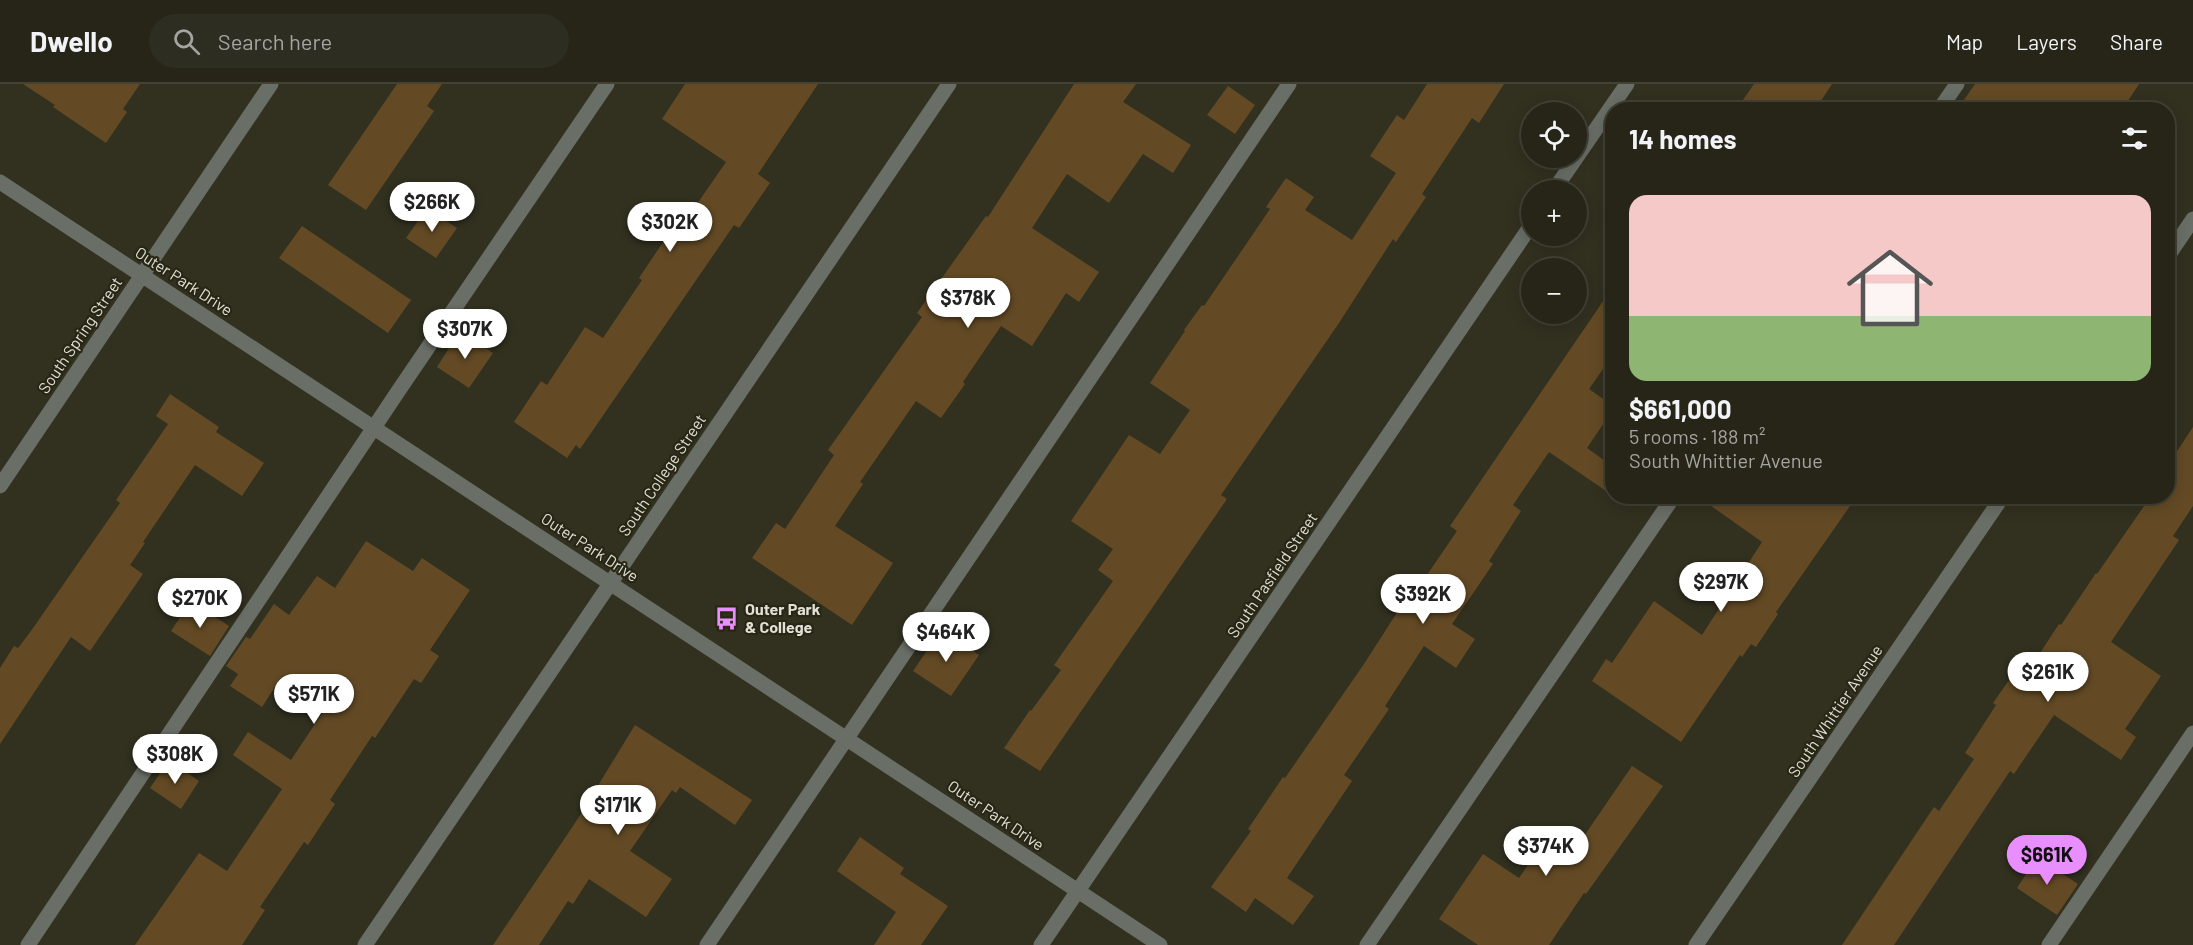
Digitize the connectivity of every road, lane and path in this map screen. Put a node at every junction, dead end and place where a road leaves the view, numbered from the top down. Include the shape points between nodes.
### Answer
1 (271, 84) edge
2 (607, 84) edge
3 (949, 84) edge
4 (1289, 84) edge
5 (1627, 84) edge
6 (1957, 84) edge
7 (1615, 102) edge
8 (1945, 102) edge
9 (1605, 116) edge
10 (1561, 180) edge
11 (0, 182) edge
12 (2193, 219) edge
13 (1521, 240) edge
14 (2175, 246) edge
15 (141, 275) junction
16 (374, 427) junction
17 (0, 486) edge
18 (1669, 504) edge
19 (1998, 504) edge
20 (610, 583) junction
21 (2193, 733) edge
22 (847, 738) junction
23 (1078, 892) junction
24 (28, 945) edge
25 (365, 945) edge
26 (707, 945) edge
27 (1041, 945) edge
28 (1160, 945) edge
29 (1367, 945) edge
30 (1696, 945) edge
31 (2049, 945) edge

1 - 15 street, South Spring Street
2 - 16 street
3 - 20 street, South College Street
4 - 22 street
5 - 7 street
6 - 8 street
9 - 10 street
11 - 15 street, Outer Park Drive
12 - 14 street
13 - 23 street, South Pasfield Street
15 - 16 street, Outer Park Drive
15 - 17 street, South Spring Street
16 - 20 street, Outer Park Drive
16 - 24 street
18 - 29 street
19 - 30 street, South Whittier Avenue
20 - 22 street, Outer Park Drive
20 - 25 street, South College Street
21 - 31 street
22 - 23 street, Outer Park Drive
22 - 26 street
23 - 27 street, South Pasfield Street
23 - 28 street, Outer Park Drive

